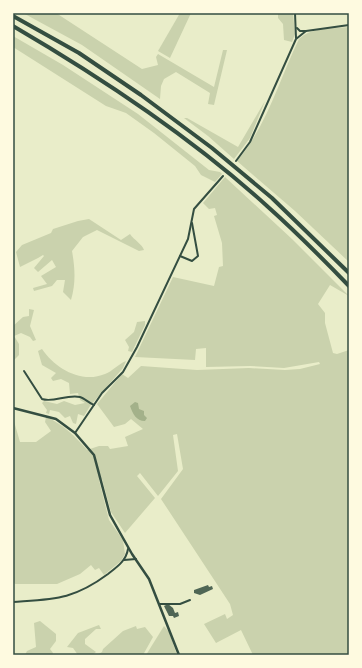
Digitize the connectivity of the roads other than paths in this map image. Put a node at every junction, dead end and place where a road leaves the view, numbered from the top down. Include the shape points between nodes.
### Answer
1 (295, 13) edge
2 (13, 16) edge
3 (349, 25) edge
4 (13, 26) edge
5 (297, 27) junction
6 (306, 31) junction
7 (296, 39) junction
8 (236, 161) dead end
9 (224, 176) dead end
10 (191, 222) junction
11 (180, 256) junction
12 (349, 273) edge
13 (349, 286) edge
14 (24, 371) dead end
15 (94, 405) junction
16 (13, 408) edge
17 (74, 433) junction
18 (128, 548) junction
19 (136, 559) junction
20 (124, 560) junction
21 (190, 600) dead end
22 (13, 602) edge
23 (160, 604) junction
24 (179, 655) edge

1 - 5 street
2 - 12 highway via 79,53 142,95 212,148 272,198
3 - 6 street
4 - 13 highway via 75,62 206,156 266,205
5 - 6 street via 300,31
5 - 7 street
6 - 7 street
7 - 8 street via 250,142
9 - 10 street via 194,209
10 - 11 street via 188,239
10 - 11 street via 198,256 192,262
11 - 15 street via 137,347 123,371
14 - 15 street via 42,399 81,397
15 - 17 street
16 - 17 street via 56,419
17 - 18 street via 94,455 110,515
18 - 19 street
18 - 20 street
19 - 20 street
19 - 23 street via 149,579
20 - 22 street via 81,592 54,599
21 - 23 street via 180,604
23 - 24 street

